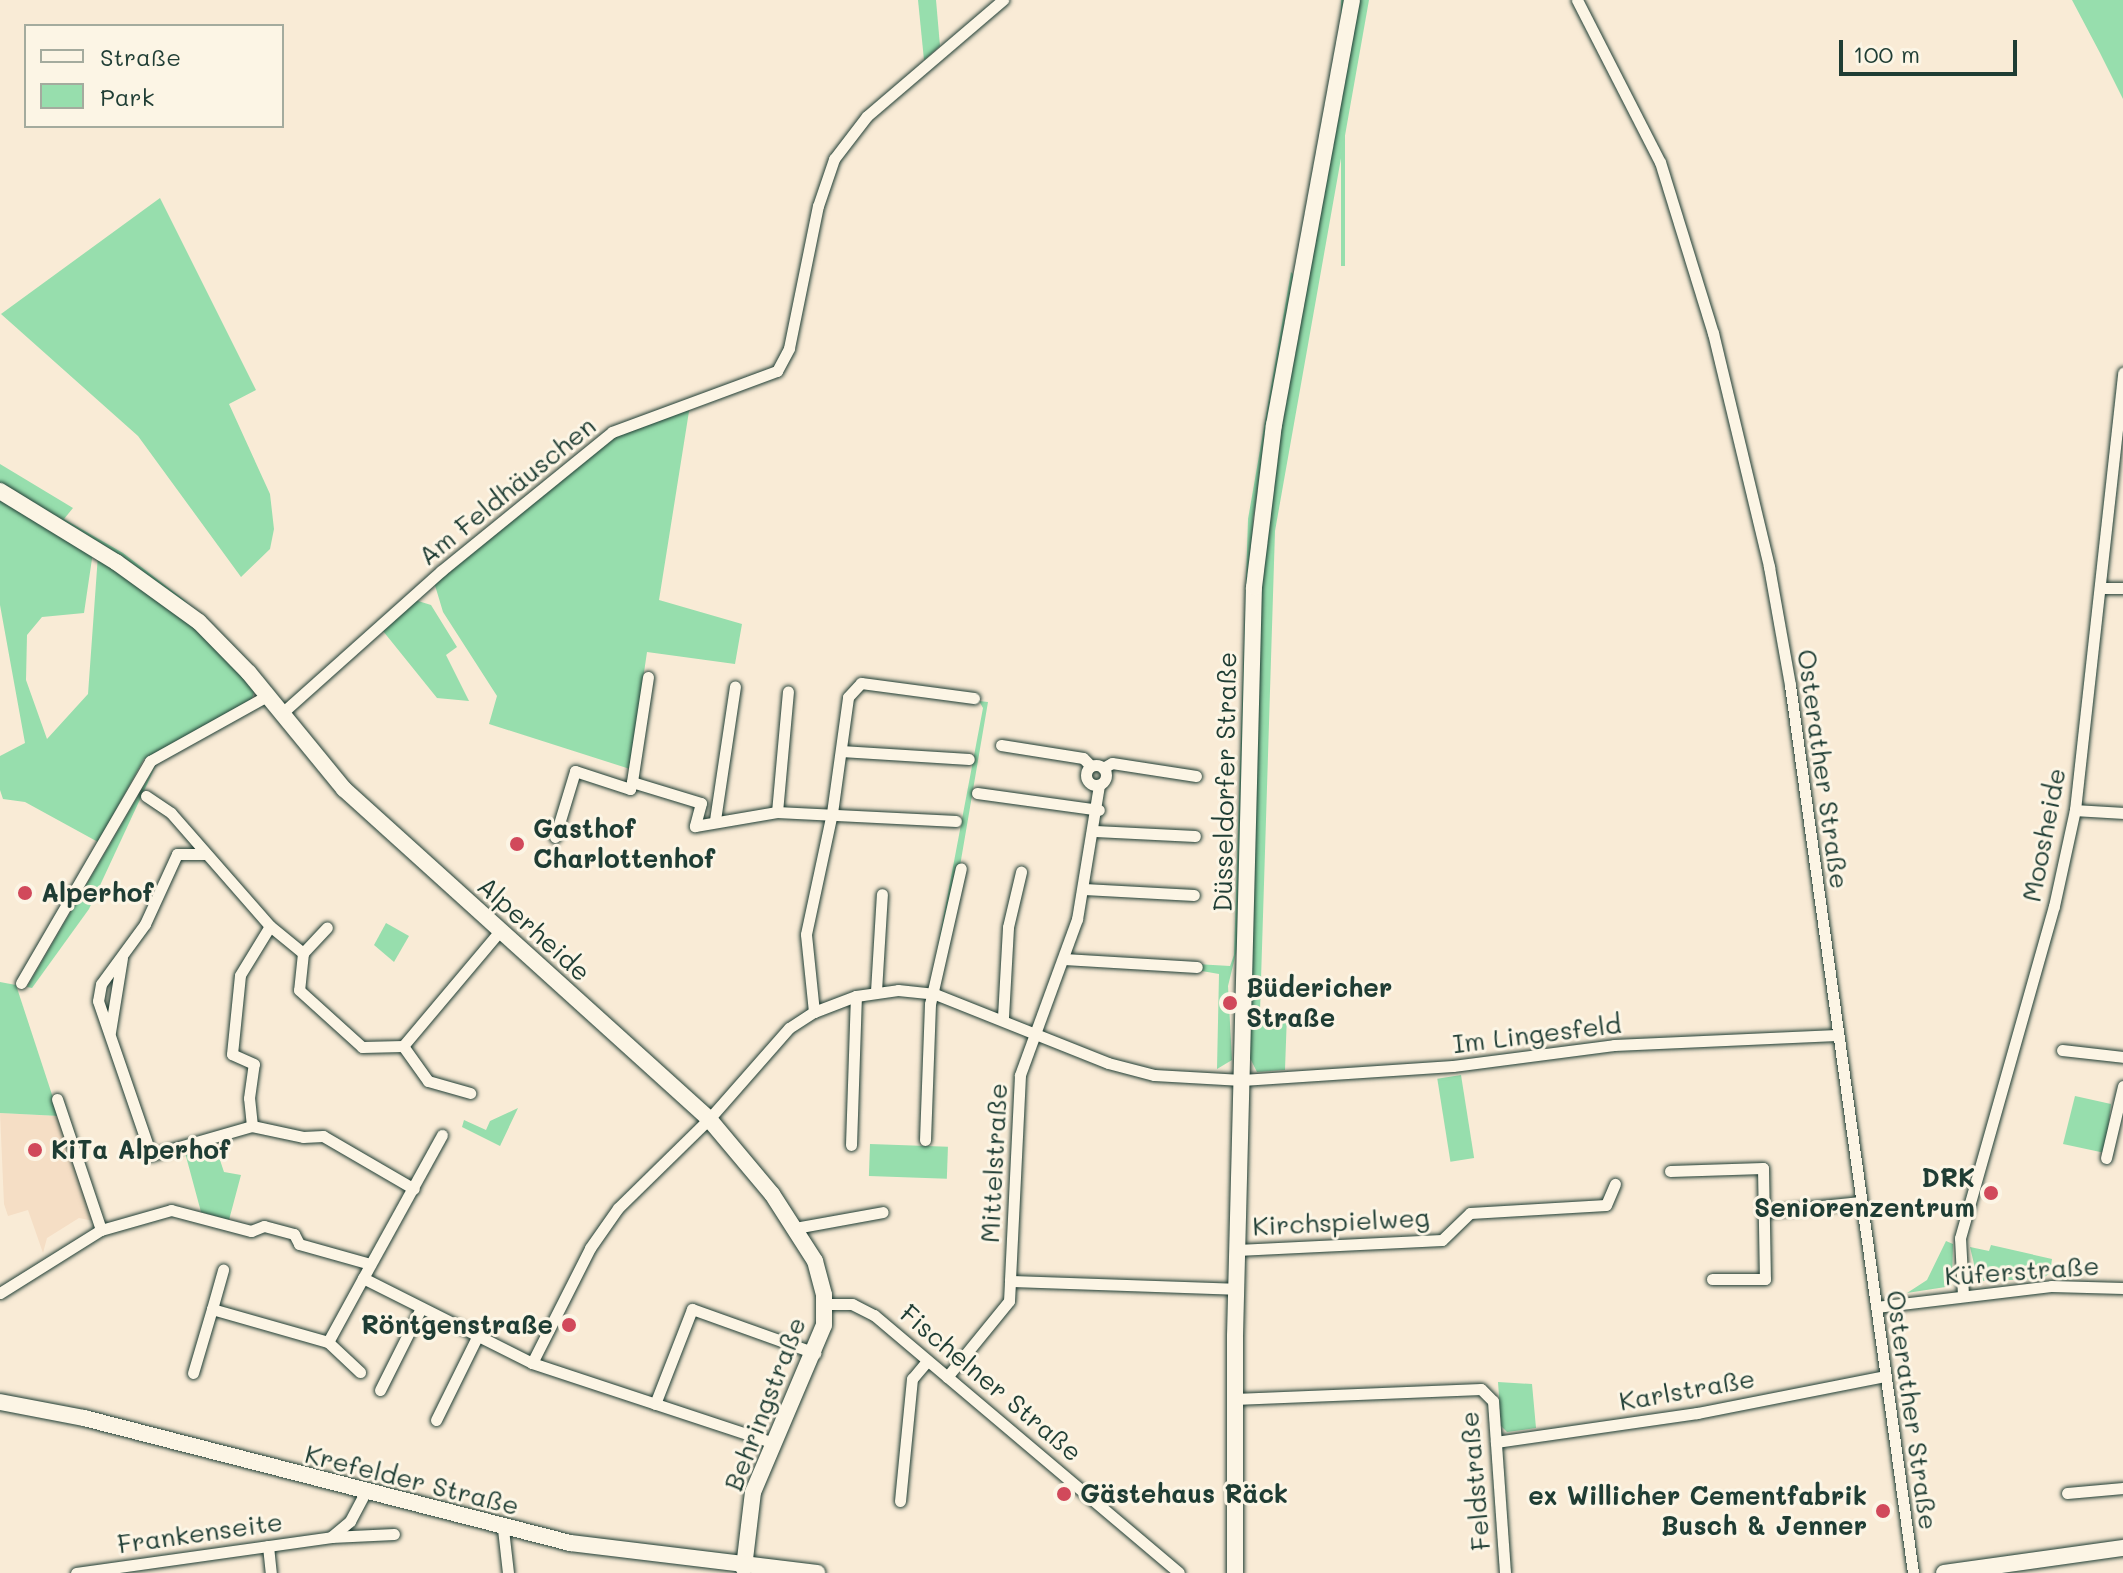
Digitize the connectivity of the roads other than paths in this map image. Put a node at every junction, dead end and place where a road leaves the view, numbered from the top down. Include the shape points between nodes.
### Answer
1 (1003, 0) edge
2 (1352, 0) edge
3 (1577, 0) edge
4 (2123, 373) edge
5 (2118, 462) edge
6 (0, 491) edge
7 (2101, 588) junction
8 (2123, 588) edge
9 (648, 677) dead end
10 (735, 686) dead end
11 (788, 691) dead end
12 (267, 696) junction
13 (974, 698) dead end
14 (281, 714) junction
15 (1001, 745) dead end
16 (841, 751) junction
17 (969, 759) dead end
18 (1097, 767) junction
19 (1196, 776) dead end
20 (632, 782) junction
21 (1099, 785) junction
22 (977, 793) dead end
23 (146, 796) dead end
24 (1099, 810) junction
25 (2075, 810) junction
26 (777, 812) junction
27 (832, 813) junction
28 (2123, 813) edge
29 (715, 820) junction
30 (956, 821) dead end
31 (186, 829) junction
32 (1095, 831) junction
33 (1195, 836) dead end
34 (555, 837) dead end
35 (177, 854) junction
36 (205, 854) junction
37 (961, 868) dead end
38 (1021, 872) dead end
39 (1084, 889) junction
40 (882, 894) dead end
41 (1194, 895) dead end
42 (270, 926) junction
43 (327, 927) dead end
44 (500, 931) junction
45 (303, 953) junction
46 (1064, 959) junction
47 (1197, 967) dead end
48 (21, 983) dead end
49 (876, 991) junction
50 (935, 994) junction
51 (856, 996) junction
52 (814, 1012) junction
53 (1003, 1017) junction
54 (1034, 1031) junction
55 (1837, 1035) junction
56 (403, 1046) junction
57 (2062, 1050) dead end
58 (2123, 1057) edge
59 (1242, 1080) junction
60 (2123, 1086) edge
61 (470, 1093) dead end
62 (57, 1099) dead end
63 (709, 1119) junction
64 (252, 1126) junction
65 (442, 1135) dead end
66 (925, 1140) dead end
67 (851, 1145) dead end
68 (2106, 1158) dead end
69 (1670, 1171) dead end
70 (1615, 1184) dead end
71 (414, 1189) junction
72 (1860, 1202) junction
73 (883, 1212) dead end
74 (1763, 1212) junction
75 (795, 1228) junction
76 (101, 1230) junction
77 (1237, 1250) junction
78 (370, 1264) junction
79 (223, 1270) dead end
80 (363, 1278) junction
81 (1712, 1279) dead end
82 (1010, 1281) junction
83 (2123, 1288) edge
84 (1236, 1289) junction
85 (0, 1293) edge
86 (1963, 1295) junction
87 (825, 1304) junction
88 (1876, 1307) junction
89 (421, 1308) junction
90 (212, 1309) junction
91 (477, 1337) junction
92 (328, 1342) junction
93 (815, 1353) junction
94 (927, 1361) junction
95 (532, 1363) junction
96 (360, 1372) dead end
97 (193, 1373) dead end
98 (1885, 1376) junction
99 (947, 1377) junction
100 (380, 1390) dead end
101 (1234, 1399) junction
102 (0, 1402) edge
103 (655, 1404) junction
104 (436, 1420) dead end
105 (771, 1442) junction
106 (1496, 1442) junction
107 (2123, 1488) edge
108 (365, 1493) junction
109 (2067, 1493) dead end
110 (900, 1501) dead end
111 (503, 1529) junction
112 (394, 1534) dead end
113 (331, 1537) junction
114 (268, 1546) junction
115 (2123, 1548) edge
116 (744, 1568) junction
117 (76, 1573) edge
118 (271, 1573) edge
119 (508, 1573) edge
120 (806, 1573) edge
121 (817, 1573) edge
122 (1179, 1573) edge
123 (1235, 1573) edge
124 (1505, 1573) edge
125 (1913, 1573) edge
126 (1944, 1573) edge

1 - 14 street, Am Feldhäuschen via 867,116 834,159 818,206 789,348 777,371 612,432 441,571
2 - 59 street, Düsseldorfer Straße via 1260,516
3 - 55 street, Osterather Straße via 1657,155 1720,356 1784,647
4 - 5 street, Moosheide
5 - 7 street, Moosheide
6 - 12 street, Alperheide via 187,612
7 - 8 street
7 - 25 street, Moosheide
9 - 20 street
10 - 29 street
11 - 26 street
12 - 14 street, Alperheide
12 - 48 street via 150,761
13 - 16 street via 861,683 848,697
14 - 44 street, Alperheide via 344,789
15 - 18 street via 1083,758
16 - 17 street
16 - 27 street
18 - 19 street via 1112,763
18 - 21 street, Mittelstraße via 1107,776
18 - 21 street, Mittelstraße via 1086,777
20 - 29 street via 701,803 695,826
20 - 34 street via 630,789 575,771
21 - 24 street, Mittelstraße
22 - 24 street
23 - 31 street
24 - 32 street, Mittelstraße
25 - 28 street
25 - 86 street, Moosheide via 2054,906 1960,1238
26 - 27 street
26 - 29 street
27 - 30 street
27 - 52 street via 806,934
31 - 35 street
31 - 36 street
32 - 33 street
32 - 39 street, Mittelstraße
35 - 36 street
35 - 64 street via 145,924 122,954 109,1036 151,1155
36 - 42 street
37 - 50 street
38 - 53 street via 1008,927
39 - 41 street
39 - 46 street, Mittelstraße
40 - 49 street
42 - 45 street
42 - 64 street via 240,975 232,1054 254,1064
43 - 45 street
44 - 56 street
44 - 63 street, Alperheide
45 - 56 street via 299,990 362,1047
46 - 47 street
46 - 54 street, Mittelstraße
49 - 50 street
49 - 51 street
50 - 53 street
50 - 66 street via 930,1004
51 - 52 street
51 - 67 street
52 - 63 street via 772,1044
53 - 54 street
54 - 59 street via 1108,1063 1154,1075
54 - 82 street, Mittelstraße via 1020,1075
55 - 59 street, Im Lingesfeld via 1614,1045 1453,1066
55 - 72 street, Osterather Straße
56 - 61 street via 428,1081
57 - 58 street
59 - 77 street, Düsseldorfer Straße
60 - 68 street
62 - 76 street
63 - 75 street, Alperheide
63 - 95 street via 604,1227
64 - 71 street via 323,1136
65 - 71 street
69 - 74 street via 1763,1168
70 - 77 street, Kirchspielweg via 1606,1205 1470,1213 1442,1240
71 - 78 street
72 - 74 street
72 - 88 street, Osterather Straße
73 - 75 street
74 - 81 street via 1765,1279
75 - 87 street via 815,1261
76 - 78 street via 171,1210 251,1231 264,1226 294,1234 299,1244
76 - 85 street
77 - 84 street, Düsseldorfer Straße
78 - 80 street
79 - 90 street
80 - 89 street
80 - 92 street
82 - 84 street, Mittelstraße
82 - 99 street, Mittelstraße via 1009,1301
83 - 86 street, Küferstraße via 2051,1286
84 - 101 street, Düsseldorfer Straße
86 - 88 street, Küferstraße
87 - 93 street, Behringstraße
87 - 94 street, Fischelner Straße via 852,1304 874,1315
88 - 98 street, Osterather Straße
89 - 91 street
89 - 100 street
90 - 92 street
90 - 97 street
91 - 95 street
91 - 104 street
92 - 96 street
93 - 103 street via 692,1309
93 - 105 street, Behringstraße
94 - 99 street, Fischelner Straße
94 - 110 street via 912,1379
95 - 103 street
98 - 106 street, Karlstraße via 1697,1413
98 - 125 street, Osterather Straße
99 - 122 street, Fischelner Straße
101 - 106 street, Feldstraße via 1481,1389 1493,1401
101 - 123 street, Düsseldorfer Straße
102 - 108 street, Krefelder Straße via 84,1418
103 - 105 street
105 - 116 street, Behringstraße via 753,1492
106 - 124 street, Feldstraße
107 - 109 street
108 - 111 street, Krefelder Straße
108 - 113 street via 350,1521
111 - 116 street, Krefelder Straße via 625,1554
111 - 119 street
112 - 113 street, Frankenseite
113 - 114 street, Frankenseite
114 - 117 street, Frankenseite
114 - 118 street
115 - 126 street
116 - 120 street, Krefelder Straße
120 - 121 street, Krefelder Straße

